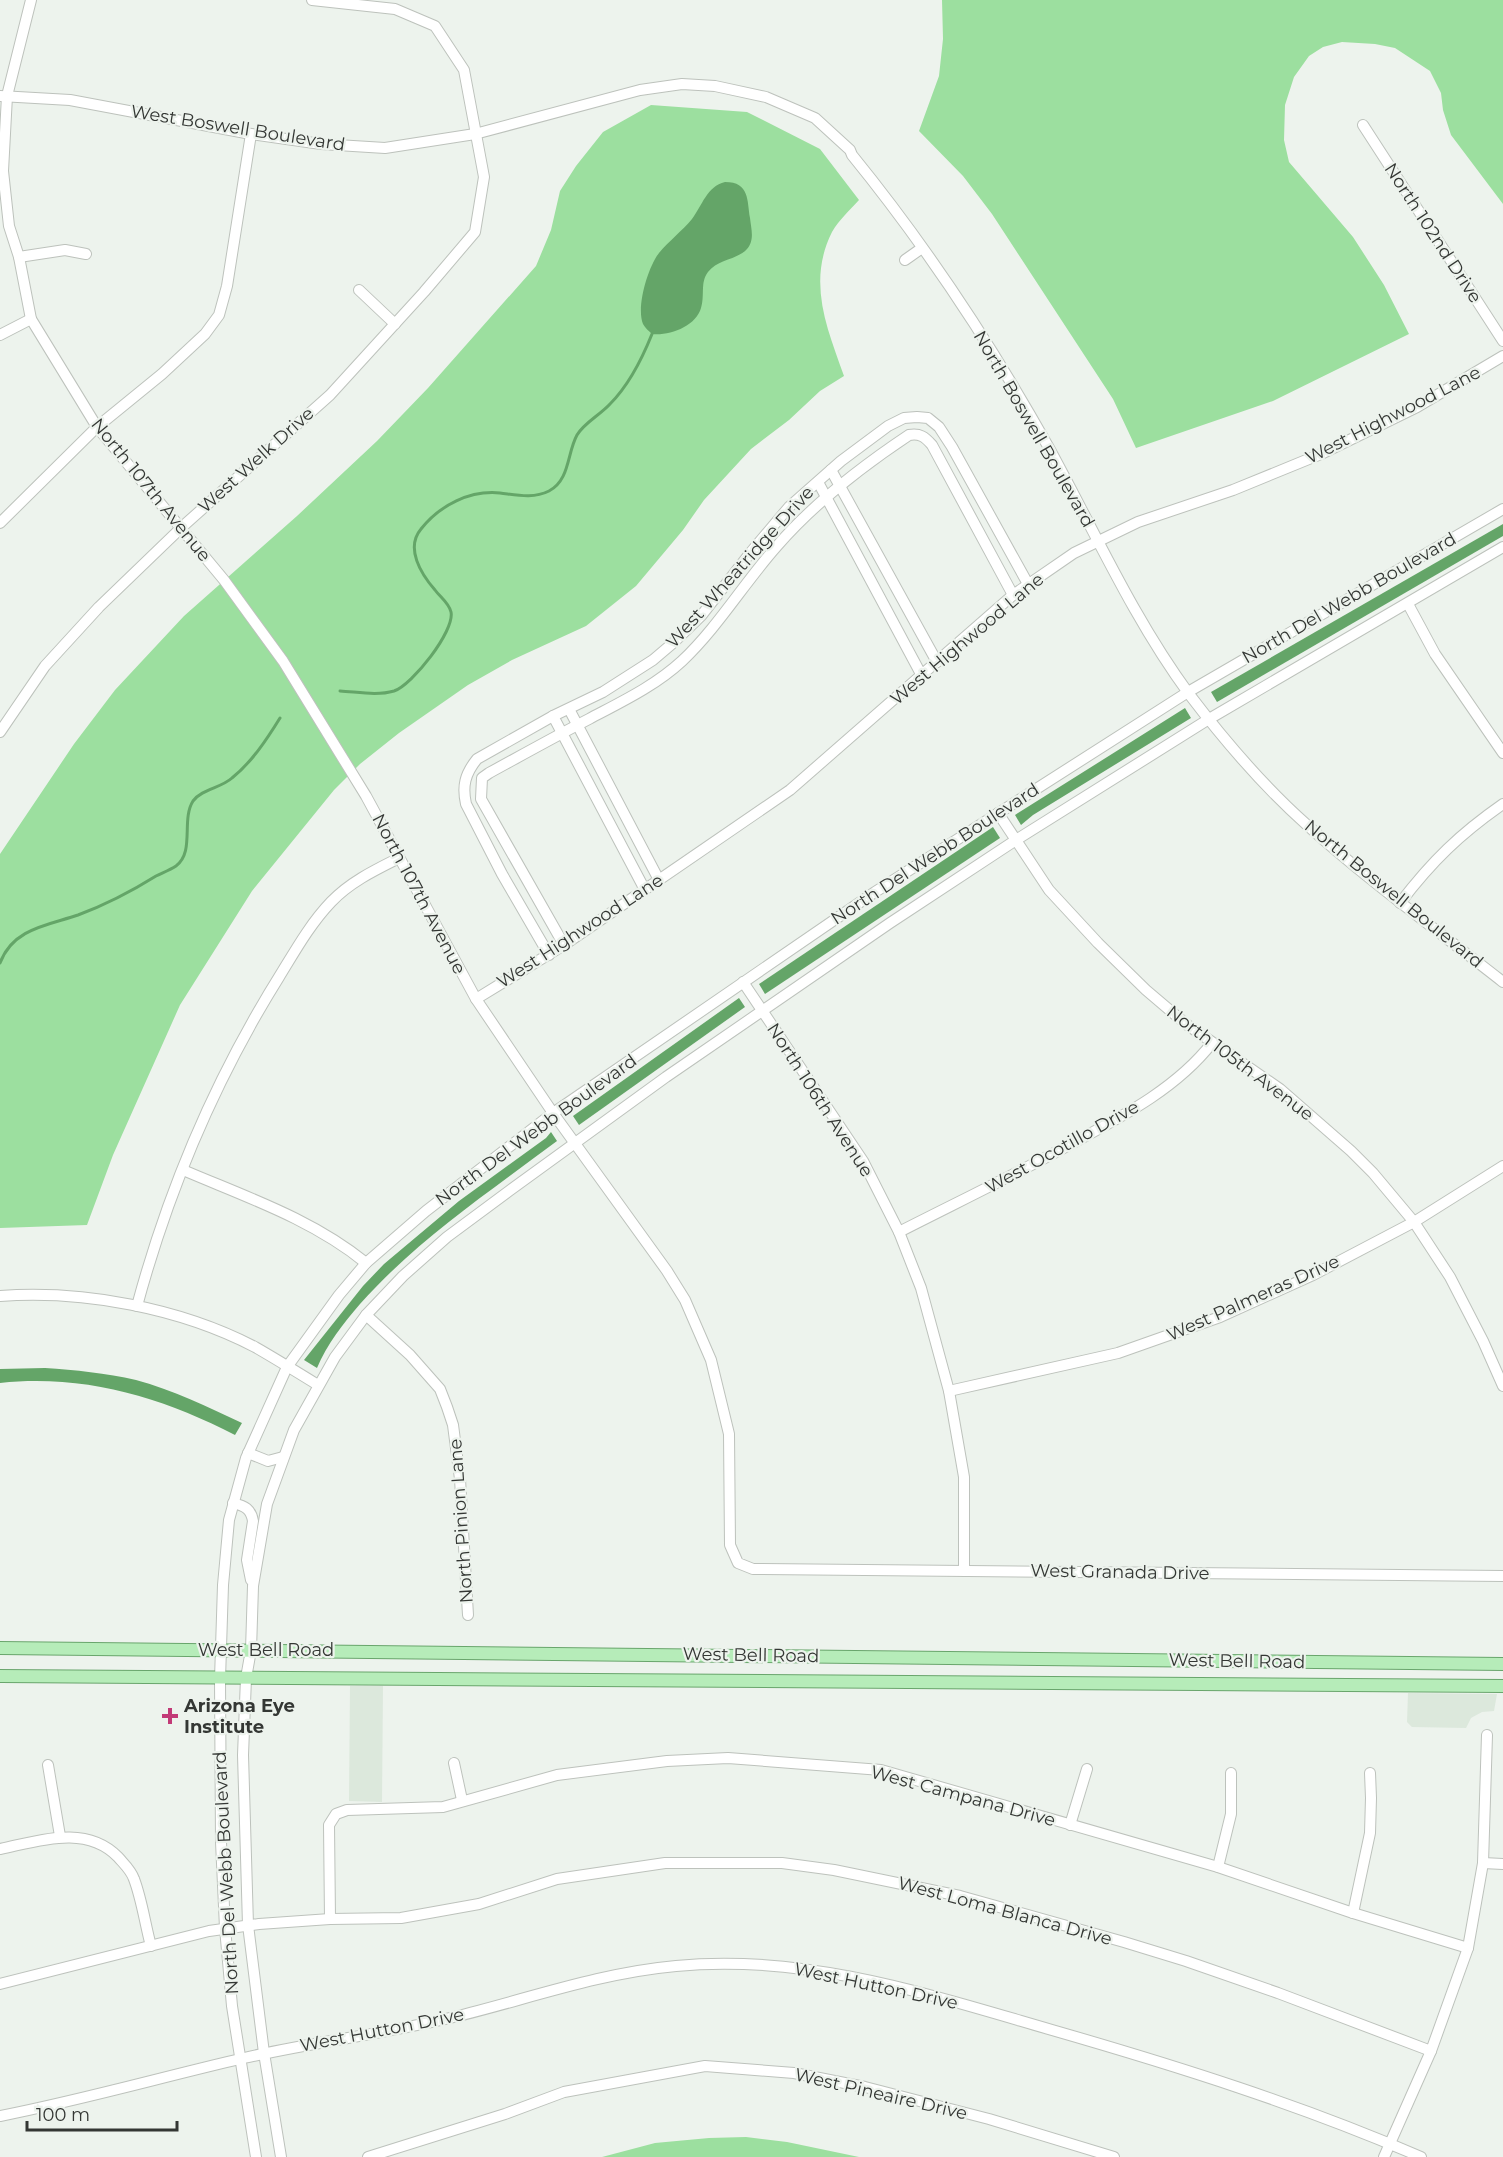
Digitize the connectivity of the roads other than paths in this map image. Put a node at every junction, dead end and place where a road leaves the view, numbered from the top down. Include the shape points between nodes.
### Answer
1 (31, 0) edge
2 (312, 0) edge
3 (4, 96) edge
4 (1363, 125) dead end
5 (251, 134) junction
6 (475, 135) junction
7 (922, 248) junction
8 (86, 254) dead end
9 (19, 257) junction
10 (905, 260) dead end
11 (359, 290) dead end
12 (31, 319) junction
13 (395, 324) junction
14 (0, 335) edge
15 (1503, 341) edge
16 (1503, 356) edge
17 (97, 427) junction
18 (831, 470) junction
19 (818, 482) junction
20 (840, 485) junction
21 (826, 498) junction
22 (1503, 509) edge
23 (0, 523) edge
24 (182, 527) junction
25 (1098, 540) junction
26 (1503, 547) edge
27 (1028, 585) junction
28 (1013, 595) junction
29 (1408, 604) junction
30 (937, 662) junction
31 (922, 675) junction
32 (1188, 692) junction
33 (569, 709) junction
34 (554, 716) junction
35 (1209, 719) junction
36 (577, 725) junction
37 (0, 732) edge
38 (562, 733) junction
39 (1503, 753) edge
40 (1503, 804) edge
41 (998, 813) junction
42 (1016, 840) junction
43 (399, 858) junction
44 (659, 880) junction
45 (645, 890) junction
46 (1400, 903) junction
47 (564, 945) junction
48 (549, 955) junction
49 (743, 982) junction
50 (1503, 982) edge
51 (476, 999) junction
52 (761, 1011) junction
53 (1212, 1043) junction
54 (553, 1113) junction
55 (575, 1144) junction
56 (1503, 1166) edge
57 (183, 1170) junction
58 (1414, 1221) junction
59 (899, 1232) junction
60 (366, 1263) junction
61 (0, 1296) edge
62 (137, 1306) junction
63 (366, 1315) junction
64 (287, 1367) junction
65 (318, 1386) junction
66 (1503, 1386) edge
67 (949, 1391) junction
68 (248, 1453) junction
69 (284, 1457) junction
70 (233, 1503) junction
71 (738, 1563) joint
72 (964, 1571) junction
73 (1503, 1576) edge
74 (253, 1586) junction
75 (468, 1615) dead end
76 (0, 1648) edge
77 (222, 1650) junction
78 (251, 1650) junction
79 (1503, 1664) edge
80 (0, 1676) edge
81 (246, 1678) junction
82 (220, 1679) junction
83 (1503, 1686) edge
84 (1487, 1735) dead end
85 (454, 1763) dead end
86 (48, 1765) dead end
87 (1087, 1769) dead end
88 (1231, 1773) dead end
89 (1370, 1773) dead end
90 (462, 1800) junction
91 (1070, 1825) junction
92 (60, 1836) junction
93 (0, 1849) edge
94 (1483, 1863) junction
95 (1503, 1864) edge
96 (1218, 1867) junction
97 (1353, 1913) junction
98 (330, 1919) junction
99 (248, 1925) junction
100 (225, 1928) junction
101 (151, 1946) junction
102 (1468, 1948) junction
103 (0, 1984) edge
104 (1431, 2051) junction
105 (264, 2053) junction
106 (239, 2059) junction
107 (0, 2116) edge
108 (1388, 2143) junction
109 (256, 2157) edge
110 (281, 2157) edge
111 (368, 2157) edge
112 (1114, 2157) edge
113 (1384, 2157) edge
114 (1421, 2157) edge

1 - 3 street, North 107th Avenue
2 - 6 street, West Welk Drive via 395,9 435,26 464,70
3 - 5 street, West Boswell Boulevard via 70,99
3 - 9 street, North 107th Avenue via 3,171 9,226
4 - 15 street, North 102nd Drive
5 - 6 street, West Boswell Boulevard via 385,148
5 - 17 street via 219,315 205,334 162,374
6 - 7 street, North Boswell Boulevard via 640,90 682,84 715,86 766,97 815,118 849,150
6 - 13 street, West Welk Drive via 484,177 475,232
7 - 10 street
7 - 25 street, North Boswell Boulevard via 981,335
8 - 9 street via 65,250
9 - 12 street, North 107th Avenue
11 - 13 street
12 - 14 street
12 - 17 street, North 107th Avenue
13 - 24 street, West Welk Drive via 330,395
16 - 25 street, West Highwood Lane via 1417,407 1321,454
17 - 23 street
17 - 24 street, North 107th Avenue
18 - 19 street, West Wheatridge Drive
18 - 20 street
18 - 27 street, West Wheatridge Drive via 888,426 904,418 928,418 952,447
19 - 21 street
19 - 33 street, West Wheatridge Drive via 789,507 701,616 673,643 630,676
20 - 21 street, West Wheatridge Drive
20 - 28 street, West Wheatridge Drive via 909,435 925,438
20 - 30 street
21 - 31 street
21 - 36 street, West Wheatridge Drive via 777,546 725,614 680,662 632,696
22 - 32 street, North Del Webb Boulevard
24 - 37 street, West Welk Drive via 45,666
24 - 43 street, North 107th Avenue via 283,661 366,796
25 - 27 street, West Highwood Lane
25 - 32 street, North Boswell Boulevard
26 - 29 street, North Del Webb Boulevard
27 - 28 street, West Highwood Lane
28 - 30 street, West Highwood Lane
29 - 35 street, North Del Webb Boulevard
29 - 39 street via 1435,654
30 - 31 street, West Highwood Lane
31 - 44 street, West Highwood Lane via 790,790
32 - 35 street, North Boswell Boulevard
32 - 41 street, North Del Webb Boulevard
33 - 34 street, West Wheatridge Drive
33 - 36 street
34 - 38 street
34 - 48 street, West Wheatridge Drive via 477,759 469,769 463,792 471,814
35 - 42 street, North Del Webb Boulevard
35 - 46 street, North Boswell Boulevard via 1305,824
36 - 38 street, West Wheatridge Drive
36 - 44 street
38 - 45 street
38 - 47 street, West Wheatridge Drive via 489,773 482,778 480,788 481,799
40 - 46 street via 1455,840
41 - 42 street, North 105th Avenue
41 - 49 street, North Del Webb Boulevard
42 - 52 street, North Del Webb Boulevard
42 - 53 street, North 105th Avenue via 1049,890 1098,943 1146,990
43 - 51 street, North 107th Avenue
43 - 57 street via 364,876 332,900 307,932 239,1047
44 - 45 street, West Highwood Lane
45 - 47 street, West Highwood Lane
46 - 50 street, North Boswell Boulevard
47 - 48 street, West Highwood Lane
48 - 51 street, West Highwood Lane
49 - 52 street, North 106th Avenue
49 - 54 street, North Del Webb Boulevard
51 - 54 street, North 107th Avenue
52 - 55 street, North Del Webb Boulevard
52 - 59 street, North 106th Avenue via 853,1143
53 - 58 street, North 105th Avenue via 1280,1089 1351,1151
53 - 59 street, West Ocotillo Drive via 1196,1063 1115,1121
54 - 55 street, North 107th Avenue
54 - 60 street, North Del Webb Boulevard via 426,1211
55 - 63 street, North Del Webb Boulevard via 447,1237
55 - 71 street, North 107th Avenue via 667,1271 685,1300 711,1360 729,1434 730,1545
56 - 58 street, West Palmeras Drive
57 - 60 street via 303,1221
57 - 62 street
58 - 66 street, North 105th Avenue via 1450,1277
58 - 67 street, West Palmeras Drive via 1313,1275 1175,1334 1118,1353
59 - 67 street, North 106th Avenue via 921,1288
60 - 64 street, North Del Webb Boulevard
61 - 62 street via 58,1295
62 - 64 street via 228,1335
63 - 65 street, North Del Webb Boulevard
63 - 75 street, North Pinion Lane via 440,1389 447,1407 459,1479
64 - 65 street
64 - 68 street, North Del Webb Boulevard
65 - 69 street, North Del Webb Boulevard
67 - 72 street, North 106th Avenue via 964,1477
68 - 69 street via 268,1461
68 - 70 street, North Del Webb Boulevard
69 - 74 street, North Del Webb Boulevard via 267,1504
70 - 74 street via 249,1509 252,1515 247,1560
70 - 77 street, North Del Webb Boulevard via 223,1585
71 - 72 street, West Granada Drive via 753,1569
72 - 73 street, West Granada Drive
74 - 78 street, North Del Webb Boulevard
76 - 77 main road, West Bell Road
77 - 78 main road, West Bell Road
77 - 82 street, North Del Webb Boulevard
78 - 79 main road, West Bell Road
78 - 81 street, North Del Webb Boulevard
80 - 82 main road, West Bell Road
81 - 82 main road, West Bell Road
81 - 83 main road, West Bell Road
81 - 99 street, North Del Webb Boulevard via 243,1755
82 - 100 street, North Del Webb Boulevard via 220,1842
84 - 94 street
85 - 90 street
86 - 92 street
87 - 91 street
88 - 96 street via 1231,1814
89 - 97 street via 1370,1833
90 - 91 street, West Campana Drive via 557,1775 667,1761 728,1758 881,1770
90 - 98 street, West Campana Drive via 443,1807 347,1810 336,1814 329,1825
91 - 96 street, West Campana Drive
92 - 93 street
92 - 101 street via 100,1844 128,1868
94 - 95 street
94 - 102 street
96 - 97 street, West Campana Drive
97 - 102 street, West Campana Drive
98 - 99 street, West Loma Blanca Drive
98 - 104 street, West Loma Blanca Drive via 401,1918 479,1904 557,1879 664,1863 782,1863 960,1896 1125,1942 1278,1993
99 - 100 street, West Loma Blanca Drive
99 - 105 street, North Del Webb Boulevard
100 - 101 street, West Loma Blanca Drive
100 - 106 street, North Del Webb Boulevard
101 - 103 street, West Loma Blanca Drive
102 - 104 street
104 - 108 street
105 - 106 street, West Hutton Drive
105 - 108 street, West Hutton Drive via 448,2019 606,1976 676,1966 762,1965 863,1980 1000,2015 1256,2092
105 - 110 street, North Del Webb Boulevard
106 - 107 street, West Hutton Drive
106 - 109 street, North Del Webb Boulevard
108 - 113 street
108 - 114 street, West Hutton Drive
111 - 112 street, West Pineaire Drive via 564,2092 705,2066 794,2073 865,2087 990,2119

